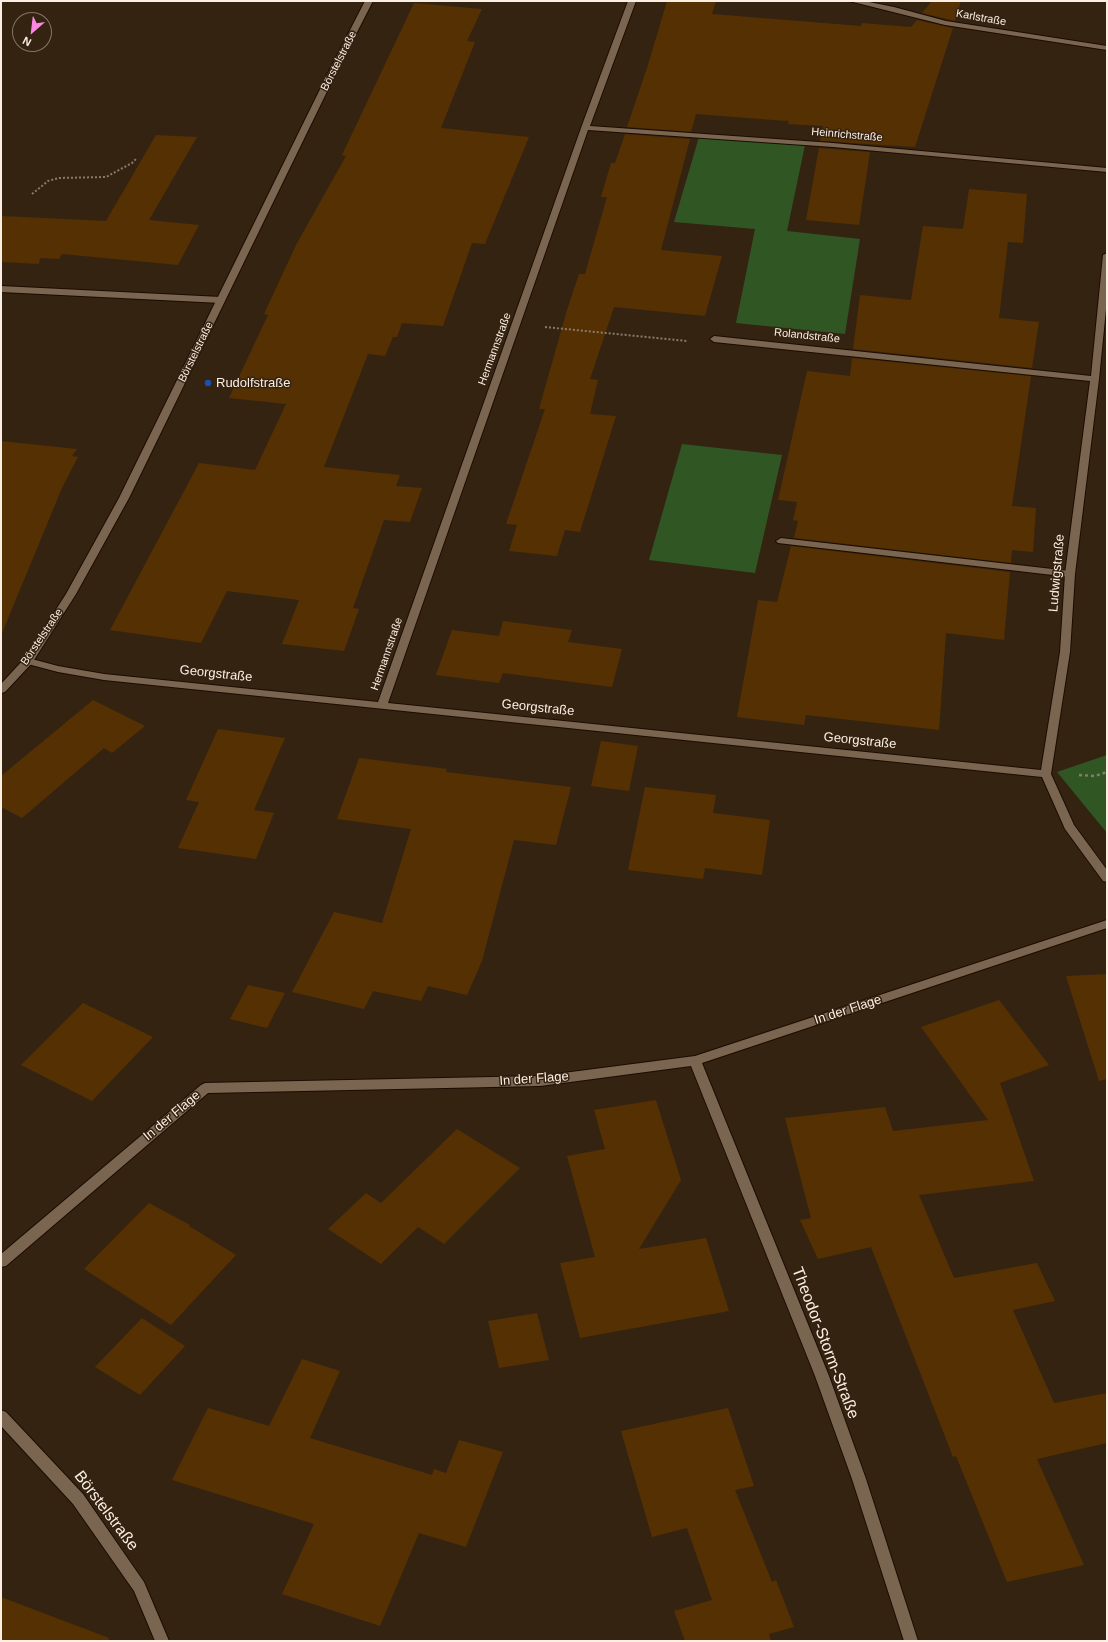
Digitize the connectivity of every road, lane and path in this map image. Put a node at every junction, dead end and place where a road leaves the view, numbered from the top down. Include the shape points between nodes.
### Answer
1 (369, 1) edge
2 (632, 1) edge
3 (853, 1) edge
4 (1107, 48) edge
5 (586, 128) junction
6 (137, 158) dead end
7 (1107, 170) edge
8 (32, 194) dead end
9 (1107, 255) edge
10 (1, 289) edge
11 (221, 300) junction
12 (517, 324) junction
13 (714, 339) joint
14 (1094, 379) junction
15 (781, 540) dead end
16 (1070, 574) junction
17 (28, 661) junction
18 (1, 690) edge
19 (382, 706) junction
20 (1046, 774) junction
21 (1107, 878) edge
22 (1107, 924) edge
23 (695, 1061) junction
24 (1, 1262) edge
25 (1, 1416) edge
26 (162, 1641) edge
27 (911, 1641) edge

1 - 11 street, Börstelstraße
2 - 5 street, Hermannstraße
3 - 4 street, Karlstraße via 945,23
5 - 7 street, Heinrichstraße via 833,145
5 - 12 street, Hermannstraße
6 - 8 path via 106,177 59,178 48,181
9 - 14 street, Ludwigstraße
10 - 11 street
11 - 17 street, Börstelstraße via 124,498 71,594
12 - 13 path via 706,343
12 - 19 street, Hermannstraße
13 - 14 street, Rolandstraße
14 - 16 street, Ludwigstraße
15 - 16 street
16 - 20 street, Ludwigstraße via 1065,652
17 - 18 street, Börstelstraße
17 - 19 street, Georgstraße via 104,677
19 - 20 street, Georgstraße
20 - 21 street via 1070,826
22 - 23 street, In der Flage
23 - 24 street, In der Flage via 540,1081 205,1088
23 - 27 street, Theodor-Storm-Straße via 822,1376 859,1479
25 - 26 street, Börstelstraße via 78,1499 139,1587

